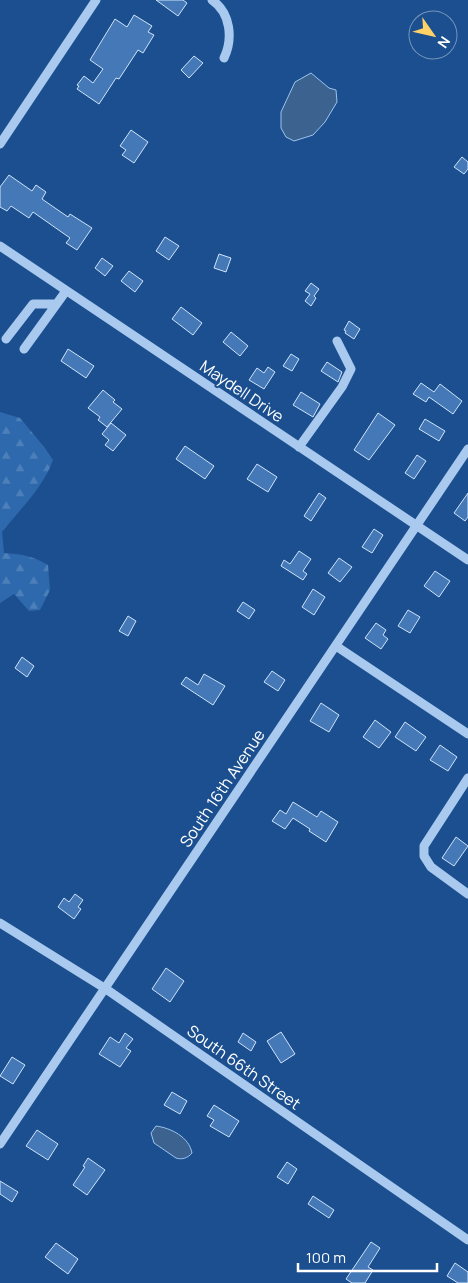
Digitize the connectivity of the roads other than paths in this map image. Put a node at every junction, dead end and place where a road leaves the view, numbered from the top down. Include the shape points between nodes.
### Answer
1 (96, 0) edge
2 (212, 0) edge
3 (224, 58) dead end
4 (0, 144) edge
5 (0, 246) edge
6 (66, 291) junction
7 (56, 304) junction
8 (6, 339) dead end
9 (337, 341) dead end
10 (24, 349) dead end
11 (299, 447) junction
12 (468, 449) edge
13 (416, 525) junction
14 (468, 560) edge
15 (336, 646) junction
16 (468, 734) edge
17 (468, 778) edge
18 (468, 894) edge
19 (0, 923) edge
20 (106, 989) junction
21 (0, 1144) edge
22 (468, 1240) edge

1 - 4 street
2 - 3 street via 223,12 230,30
5 - 6 street, Maydell Drive
6 - 7 street
6 - 11 street, Maydell Drive
7 - 8 street via 33,304
7 - 10 street
9 - 11 street via 352,369
11 - 13 street, Maydell Drive
12 - 13 street, South 16th Avenue
13 - 14 street, Maydell Drive
13 - 15 street, South 16th Avenue
15 - 16 street
15 - 20 street, South 16th Avenue
17 - 18 street via 424,846 424,856 431,867
19 - 20 street, South 66th Street
20 - 21 street, South 16th Avenue
20 - 22 street, South 66th Street

